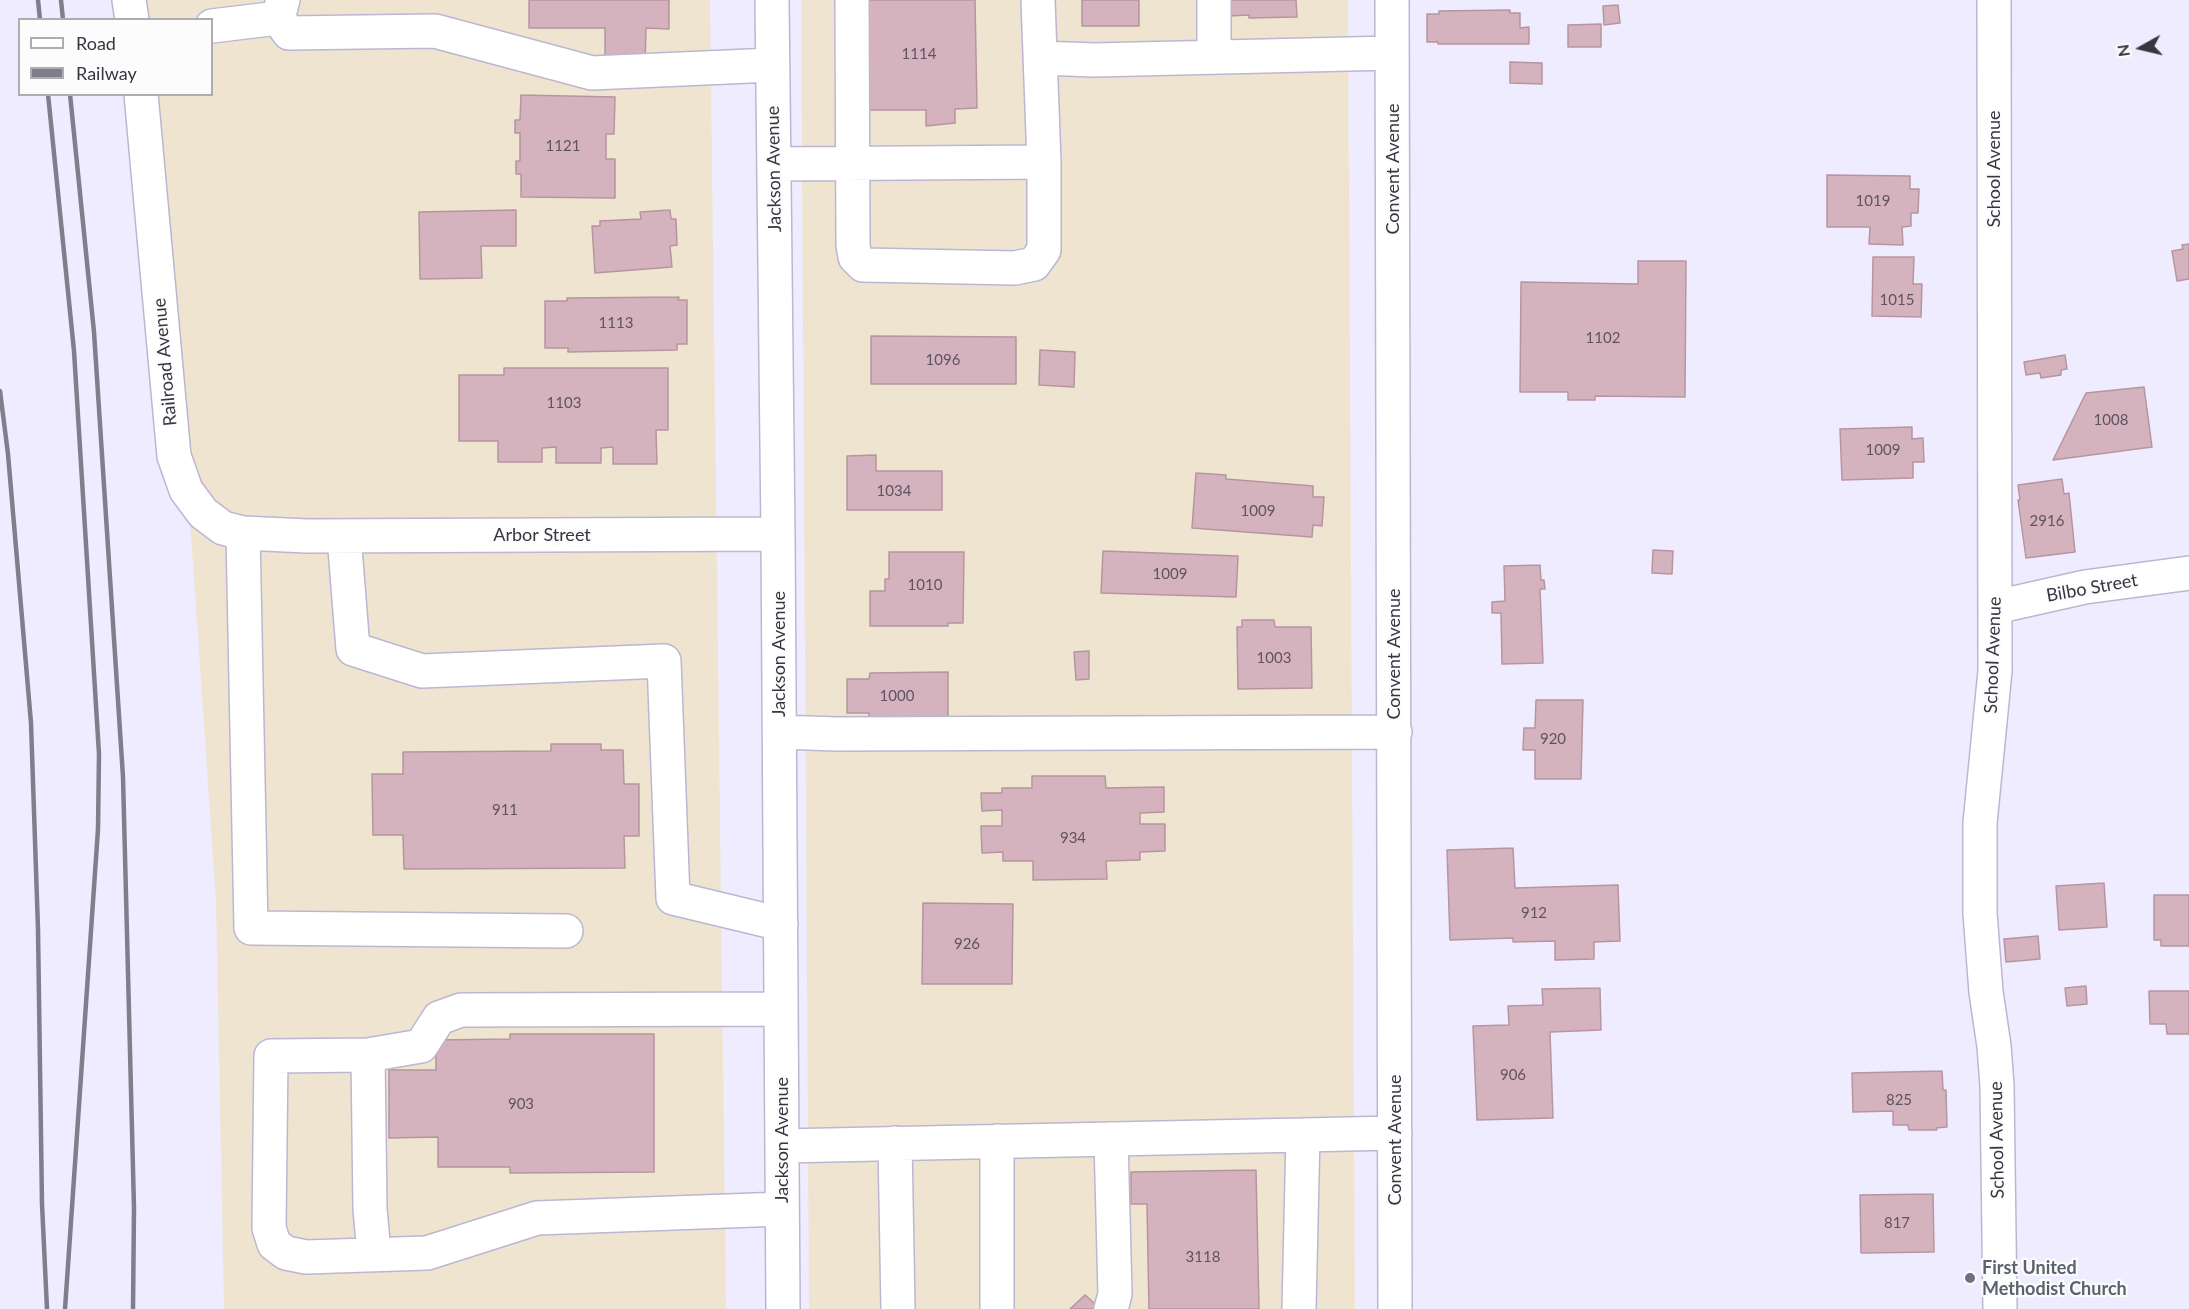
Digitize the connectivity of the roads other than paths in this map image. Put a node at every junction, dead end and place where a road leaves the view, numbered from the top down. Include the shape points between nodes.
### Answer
1 (129, 0) edge
2 (772, 0) edge
3 (852, 0) edge
4 (1038, 0) edge
5 (1214, 0) edge
6 (1392, 0) edge
7 (1994, 0) edge
8 (280, 9) edge
9 (132, 18) edge
10 (213, 26) edge
11 (1392, 53) junction
12 (1214, 57) junction
13 (1041, 58) junction
14 (772, 65) junction
15 (141, 96) edge
16 (1044, 162) junction
17 (774, 164) junction
18 (852, 165) junction
19 (243, 533) junction
20 (778, 534) junction
21 (307, 536) joint
22 (344, 536) junction
23 (2189, 573) edge
24 (1996, 607) junction
25 (780, 732) junction
26 (1395, 732) junction
27 (781, 924) junction
28 (566, 931) dead end
29 (781, 1009) junction
30 (368, 1055) junction
31 (1395, 1133) junction
32 (1303, 1135) junction
33 (1111, 1139) junction
34 (997, 1141) junction
35 (896, 1143) junction
36 (782, 1146) junction
37 (782, 1209) junction
38 (374, 1253) junction
39 (783, 1309) edge
40 (898, 1309) edge
41 (996, 1309) edge
42 (1111, 1309) edge
43 (1299, 1309) edge
44 (1395, 1309) edge
45 (2000, 1309) edge

1 - 9 street
2 - 14 street, Jackson Avenue
3 - 18 street
4 - 13 street
5 - 12 street
6 - 11 street, Convent Avenue
7 - 24 street, School Avenue
8 - 10 street
8 - 14 street via 289,33 435,31 592,73
11 - 12 street
11 - 26 street, Convent Avenue
12 - 13 street
13 - 16 street
14 - 17 street, Jackson Avenue
15 - 19 street, Railroad Avenue via 174,456 186,490 203,513 223,528
16 - 18 street
16 - 18 street via 1044,250 1034,264 1015,268 864,265 855,257 853,245
17 - 18 street
17 - 20 street, Jackson Avenue
19 - 21 street, Railroad Avenue
19 - 28 street via 251,928
20 - 22 street, Arbor Street
20 - 25 street, Jackson Avenue
21 - 22 street, Arbor Street
22 - 27 street via 353,649 422,671 664,661 673,898
23 - 24 street, Bilbo Street via 2085,587
24 - 45 street, School Avenue via 1995,671 1980,823 1980,913 1997,1086
25 - 26 street
25 - 27 street, Jackson Avenue
26 - 31 street, Convent Avenue
27 - 29 street, Jackson Avenue
29 - 30 street via 461,1010 439,1018 421,1046
29 - 36 street, Jackson Avenue
30 - 38 street
30 - 38 street via 271,1056 269,1228 274,1244 286,1253 306,1257
31 - 32 street
31 - 44 street, Convent Avenue
32 - 33 street
32 - 43 street
33 - 34 street
33 - 42 street via 1115,1294
34 - 35 street
34 - 41 street
35 - 36 street
35 - 40 street
36 - 37 street, Jackson Avenue
37 - 38 street via 537,1218 427,1253
37 - 39 street, Jackson Avenue

